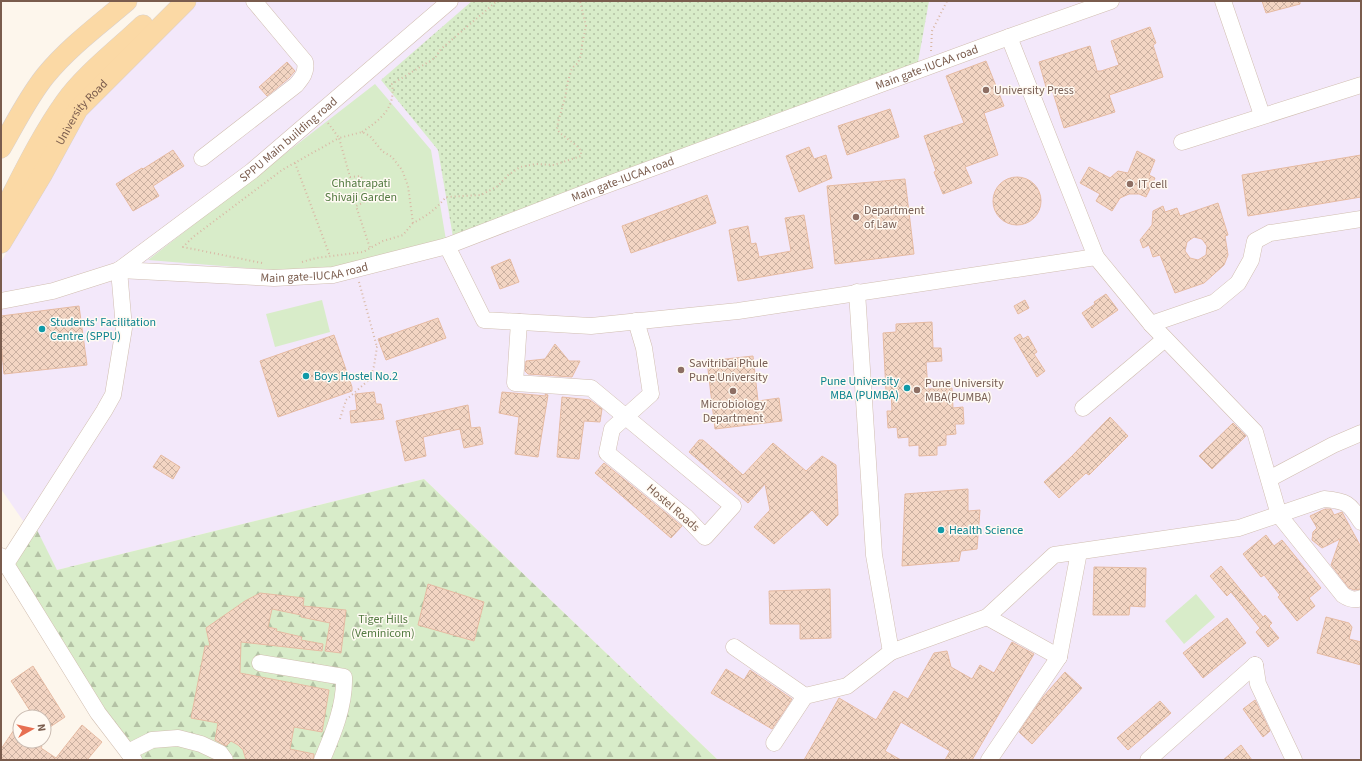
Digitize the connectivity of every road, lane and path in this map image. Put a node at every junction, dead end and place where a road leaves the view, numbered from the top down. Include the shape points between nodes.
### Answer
1 (127, 1) edge
2 (170, 1) edge
3 (186, 1) edge
4 (254, 1) edge
5 (450, 1) edge
6 (497, 1) edge
7 (580, 1) edge
8 (947, 1) edge
9 (1111, 1) edge
10 (1223, 1) edge
11 (1009, 37) junction
12 (931, 66) junction
13 (1361, 85) edge
14 (320, 112) junction
15 (1262, 116) junction
16 (362, 132) junction
17 (339, 138) junction
18 (1182, 142) dead end
19 (1, 148) edge
20 (202, 158) dead end
21 (295, 163) junction
22 (1, 216) edge
23 (1361, 219) edge
24 (413, 223) junction
25 (1, 243) edge
26 (446, 246) junction
27 (370, 248) junction
28 (330, 256) junction
29 (1096, 257) junction
30 (262, 263) dead end
31 (298, 263) dead end
32 (356, 269) junction
33 (119, 270) junction
34 (856, 292) junction
35 (1, 301) edge
36 (636, 321) junction
37 (519, 322) junction
38 (1151, 324) junction
39 (1165, 338) junction
40 (381, 346) dead end
41 (377, 347) junction
42 (1083, 408) dead end
43 (626, 416) junction
44 (340, 419) dead end
45 (1361, 434) edge
46 (1269, 479) junction
47 (1279, 515) junction
48 (1361, 522) edge
49 (1079, 552) junction
50 (4, 560) edge
51 (1361, 598) edge
52 (987, 617) junction
53 (734, 647) dead end
54 (892, 652) junction
55 (1058, 657) junction
56 (260, 663) dead end
57 (805, 696) junction
58 (774, 743) dead end
59 (131, 756) edge
60 (226, 760) edge
61 (322, 760) edge
62 (989, 760) edge
63 (1148, 760) edge
64 (1294, 760) edge

1 - 19 main road via 82,38 46,76
2 - 22 main road via 89,75 66,101 49,126
3 - 25 main road, University Road via 78,109
4 - 20 street via 306,62 305,74 296,85
5 - 14 street, SPPU Main building road
6 - 16 path via 441,49 435,58 392,84 390,103 385,114
7 - 24 path via 586,26 582,55 572,68 557,129 577,146 581,156 554,166 536,164 520,167 498,186 481,195 446,197 436,209
8 - 12 path via 932,31
9 - 11 street, Main gate-IUCAA road
10 - 15 street
11 - 12 street, Main gate-IUCAA road
11 - 29 street
12 - 26 street, Main gate-IUCAA road
13 - 15 street
14 - 17 path
14 - 33 street, SPPU Main building road via 252,171
15 - 18 street
16 - 17 path
16 - 24 path via 370,136 402,170 408,186
17 - 21 path
17 - 27 path via 350,177 361,176 368,200 356,206
21 - 28 path
21 - 30 path via 282,170 183,247
23 - 38 street via 1270,234 1255,241 1251,260 1238,283 1215,302
24 - 27 path via 403,235
26 - 32 street, Main gate-IUCAA road
26 - 37 street via 484,320
27 - 28 path via 362,252
28 - 31 path
29 - 34 street
29 - 38 street
32 - 33 street, Main gate-IUCAA road via 333,275 274,278
32 - 41 path
33 - 35 street via 53,291
33 - 50 street via 124,328 113,395
34 - 36 street via 738,311
34 - 54 street via 874,555
36 - 37 street via 591,326
36 - 43 street via 644,348 651,394
37 - 43 street, Hostel Roads via 515,383 591,388
38 - 39 street
39 - 42 street
39 - 46 street via 1255,432
40 - 41 path
41 - 44 path via 370,379 346,400
43 - 43 street, Hostel Roads via 733,506 705,537 686,517 607,453 612,430
45 - 46 street via 1333,445
46 - 47 street
47 - 48 street via 1324,499 1339,500 1350,506
47 - 49 street via 1238,528
47 - 51 street via 1343,595 1353,600
49 - 52 street via 1054,555
49 - 55 street
50 - 59 street via 98,713
52 - 54 street
52 - 55 street
53 - 57 street
54 - 57 street via 847,686
55 - 62 street
56 - 61 street via 344,678 345,688 336,727
57 - 58 street
59 - 60 street via 152,740 178,738 220,752
63 - 64 street via 1255,665 1258,684

